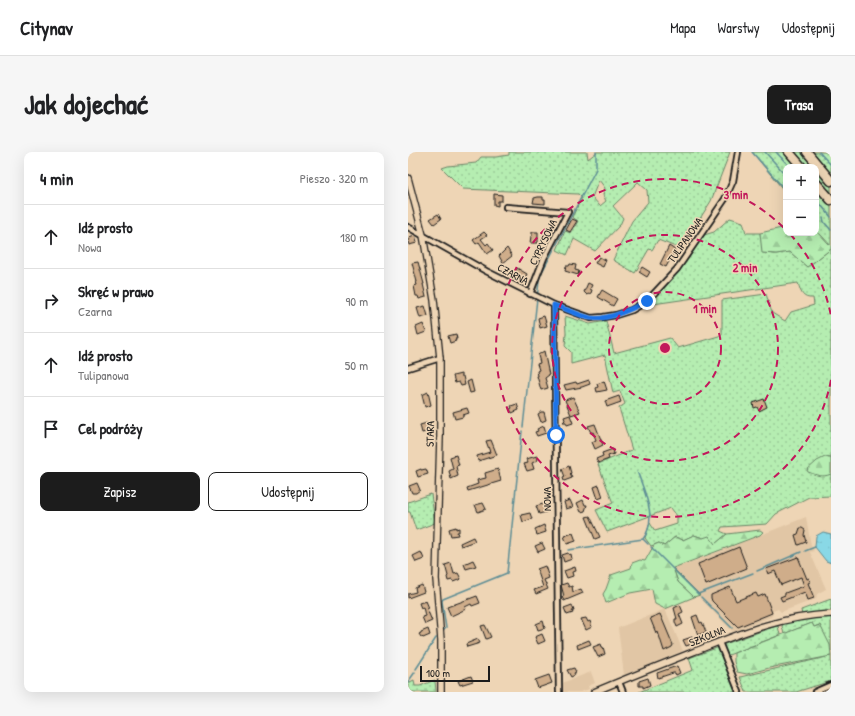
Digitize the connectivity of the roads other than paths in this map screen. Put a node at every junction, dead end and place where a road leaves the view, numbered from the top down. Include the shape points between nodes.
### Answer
1 (738, 152) edge
2 (789, 152) edge
3 (807, 152) edge
4 (799, 164) edge
5 (408, 178) edge
6 (831, 181) edge
7 (819, 186) edge
8 (831, 200) edge
9 (506, 207) dead end
10 (408, 226) edge
11 (422, 235) junction
12 (530, 294) junction
13 (554, 305) junction
14 (616, 315) joint
15 (440, 358) junction
16 (408, 368) edge
17 (831, 614) edge
18 (719, 642) junction
19 (619, 682) junction
20 (831, 686) edge
21 (441, 692) edge
22 (559, 692) edge
23 (594, 692) edge
24 (623, 692) edge
25 (738, 692) edge
26 (815, 692) edge

1 - 14 street, TULIPANOWA via 733,182 725,199 677,269 647,301 632,310
2 - 4 highway
3 - 6 highway
5 - 11 street, STARA
7 - 8 highway
9 - 12 street, CYPRYSOWA via 568,212 544,258
10 - 11 street, CZARNA
11 - 12 street, CZARNA
11 - 15 street, STARA via 434,300
12 - 13 street, CZARNA
13 - 14 street, CZARNA via 591,318
13 - 22 street, NOWA
15 - 16 street
15 - 21 street, STARA via 436,579 441,640
17 - 18 street, SZKOLNA via 780,621
18 - 19 street, SZKOLNA
18 - 25 street
19 - 23 street, SZKOLNA
19 - 24 street
20 - 26 street

